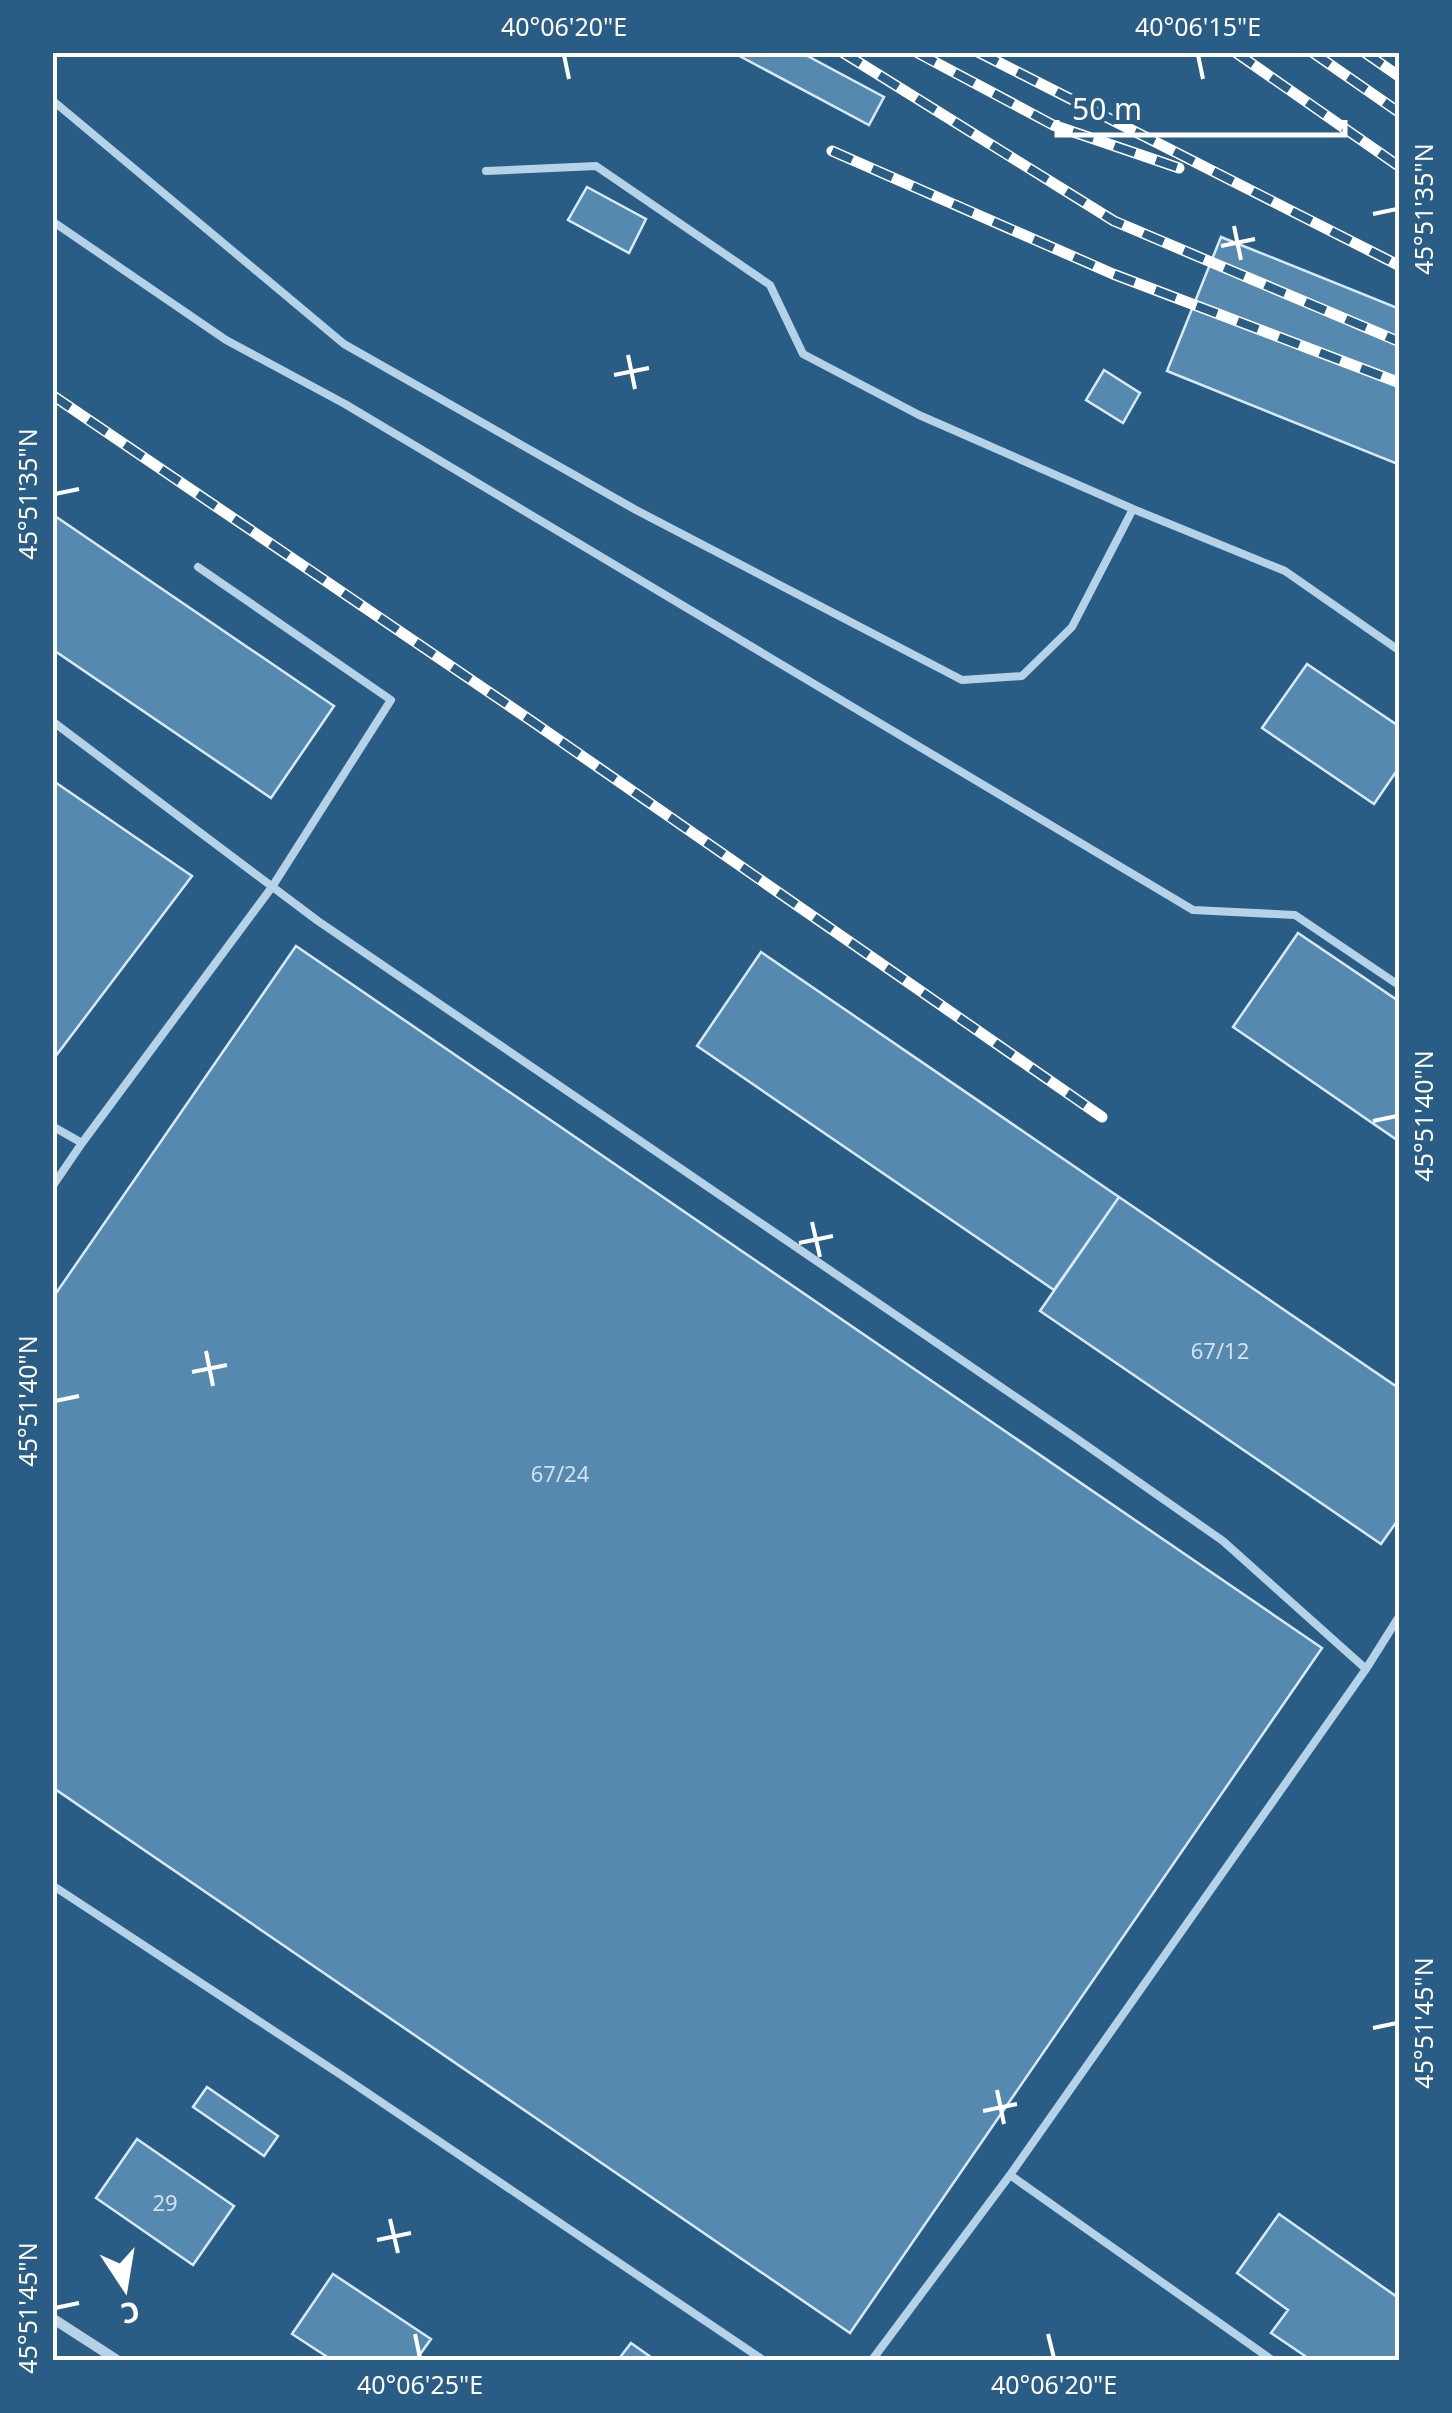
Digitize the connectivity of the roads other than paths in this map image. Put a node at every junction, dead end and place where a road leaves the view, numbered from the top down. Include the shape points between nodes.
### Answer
1 (52, 100) edge
2 (486, 171) dead end
3 (52, 221) edge
4 (1133, 509) junction
5 (198, 567) dead end
6 (1400, 651) edge
7 (52, 721) edge
8 (272, 887) junction
9 (1400, 986) edge
10 (52, 1126) edge
11 (82, 1144) junction
12 (52, 1188) edge
13 (1400, 1615) edge
14 (1366, 1669) junction
15 (52, 1885) edge
16 (1010, 2175) junction
17 (52, 2318) edge
18 (117, 2360) edge
19 (763, 2360) edge
20 (872, 2360) edge
21 (1272, 2360) edge

1 - 4 lane via 344,344 636,510 962,680 1022,676 1060,639
2 - 4 lane via 596,166 770,285 803,354 919,415
3 - 9 lane via 226,340 362,414 1193,910 1295,915
4 - 6 lane via 1285,571
5 - 8 lane via 391,700
7 - 8 lane
8 - 11 lane
8 - 14 lane via 1224,1542
10 - 11 lane
11 - 12 lane
13 - 14 lane
14 - 16 lane
15 - 19 lane
16 - 20 lane
16 - 21 lane
17 - 18 street

